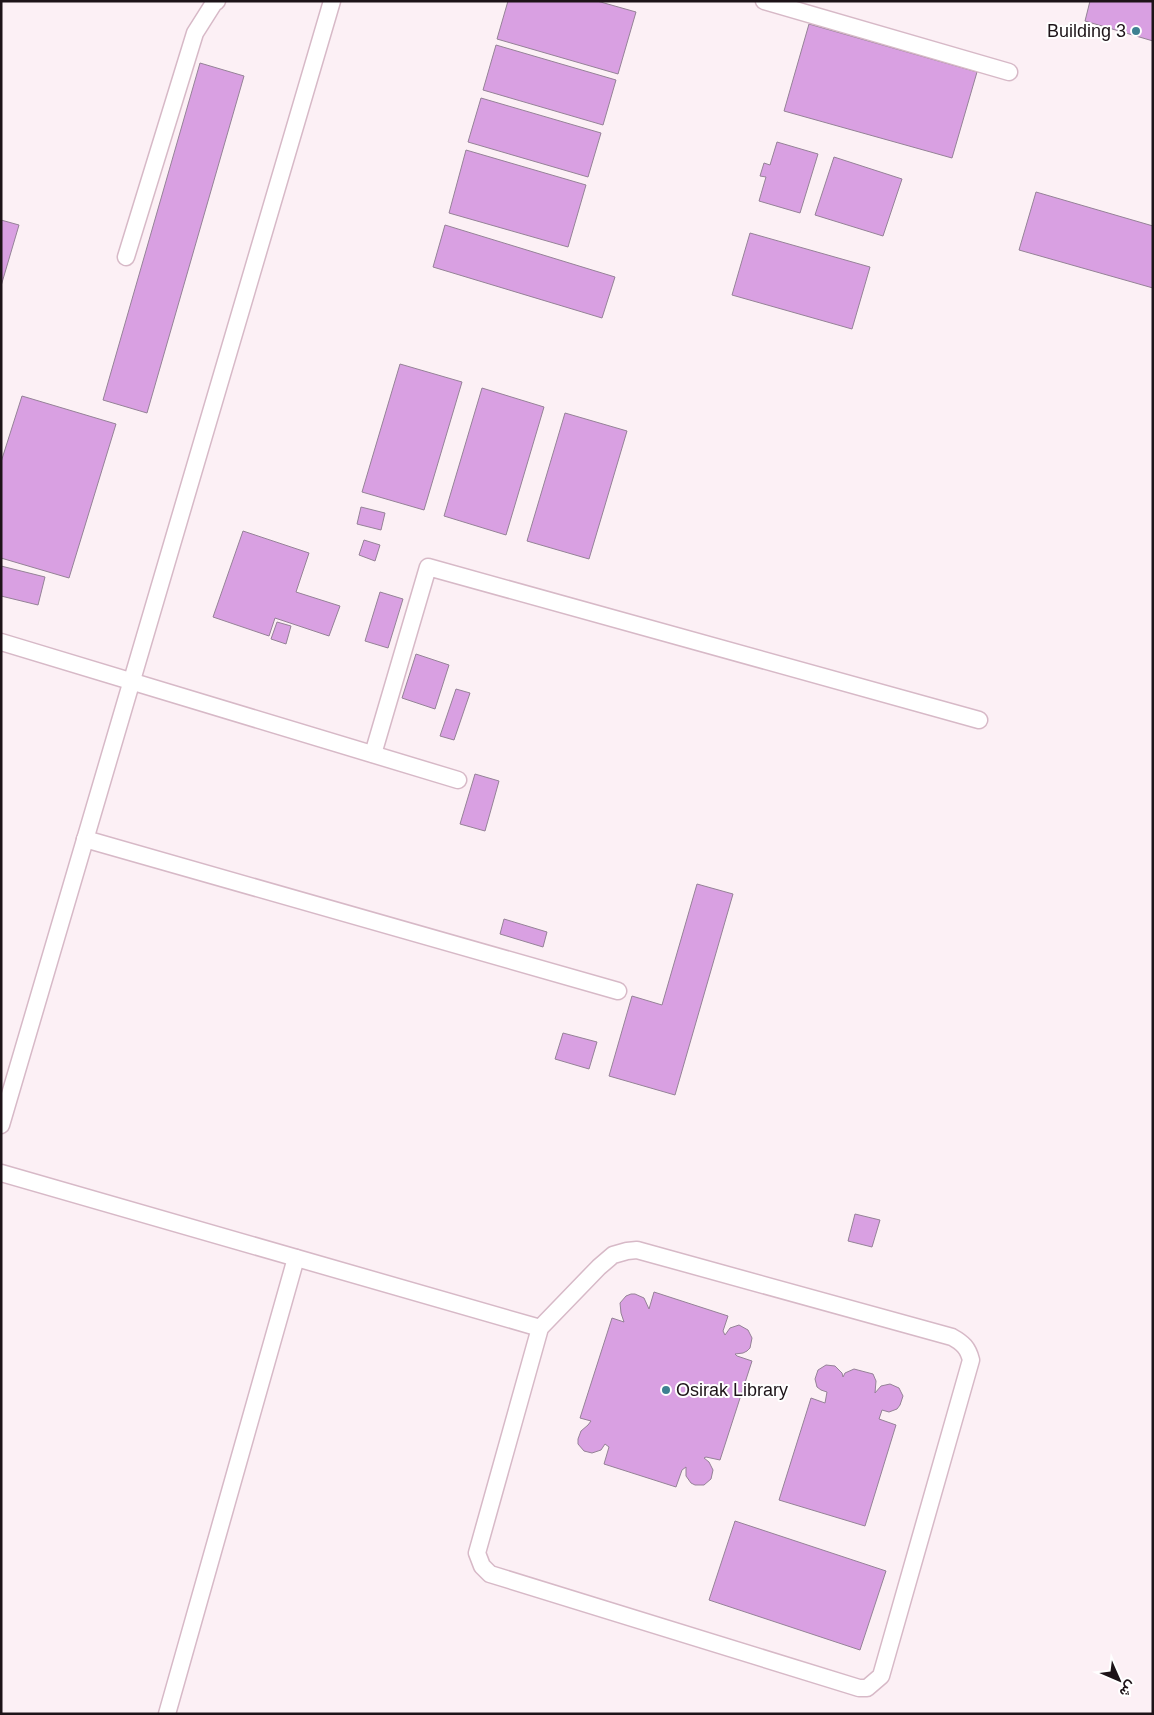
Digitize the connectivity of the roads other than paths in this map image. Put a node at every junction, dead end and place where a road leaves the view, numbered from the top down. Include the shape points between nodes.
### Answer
1 (217, 1) edge
2 (332, 1) edge
3 (764, 1) edge
4 (1009, 72) dead end
5 (126, 257) dead end
6 (1, 642) edge
7 (132, 681) junction
8 (979, 720) dead end
9 (372, 754) junction
10 (458, 780) dead end
11 (85, 839) junction
12 (618, 991) dead end
13 (1, 1125) edge
14 (1, 1173) edge
15 (296, 1258) junction
16 (540, 1328) junction
17 (167, 1714) edge

1 - 5 lane via 195,33
2 - 7 lane
3 - 4 lane
6 - 7 lane
7 - 9 lane
7 - 11 lane
8 - 9 lane via 428,567
9 - 10 lane
11 - 12 lane
11 - 13 lane
14 - 15 lane
15 - 16 lane
15 - 17 lane
16 - 16 lane via 477,1553 482,1566 490,1574 859,1688 874,1683 881,1676 970,1360 969,1351 962,1343 952,1337 637,1250 613,1255

